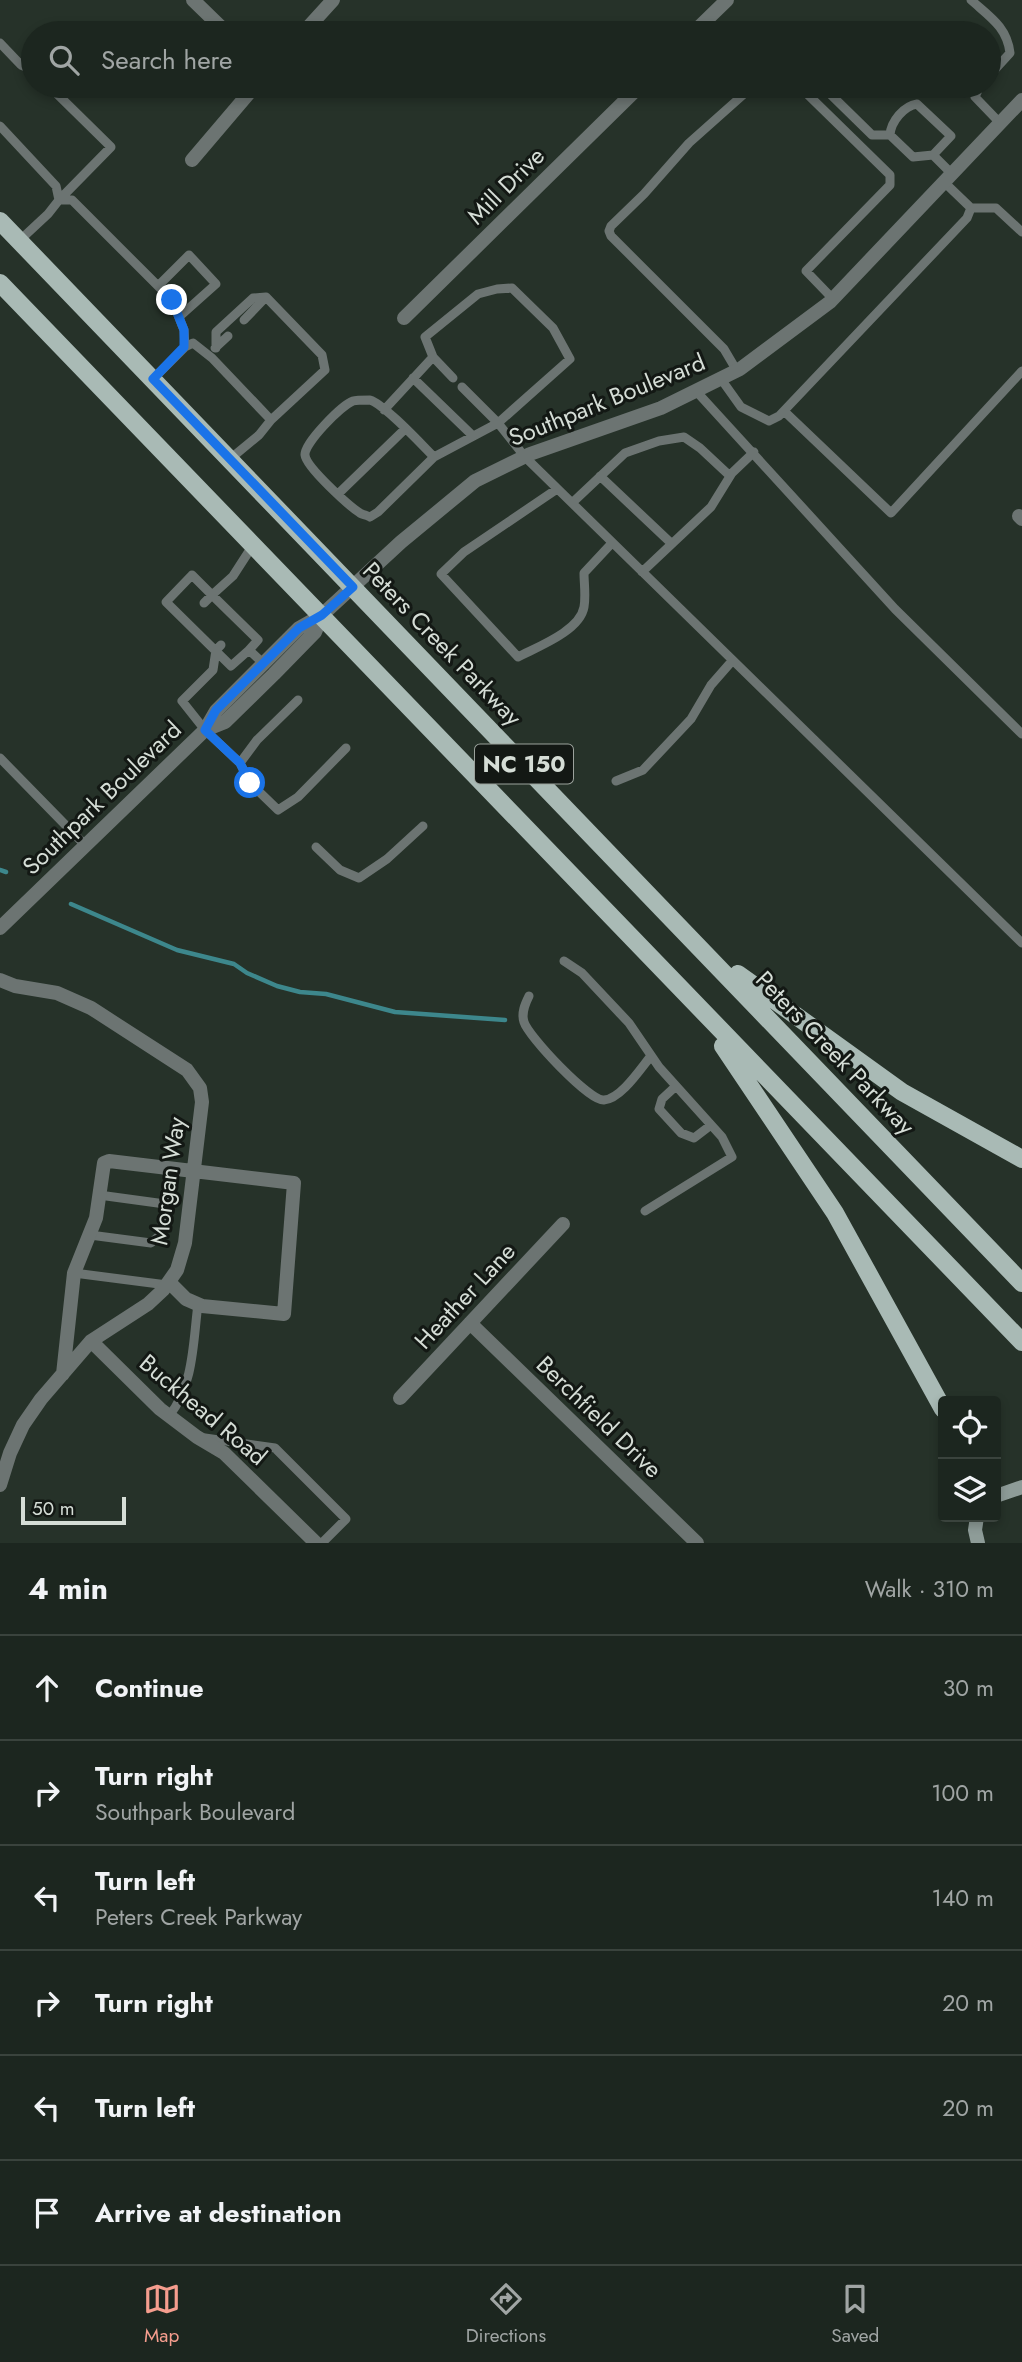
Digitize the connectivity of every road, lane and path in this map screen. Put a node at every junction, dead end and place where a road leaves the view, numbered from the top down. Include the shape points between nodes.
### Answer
1 (193, 0) edge
2 (333, 0) edge
3 (727, 0) edge
4 (971, 0) edge
5 (215, 21) edge
6 (314, 21) edge
7 (705, 21) edge
8 (994, 21) edge
9 (1001, 28) edge
10 (0, 43) edge
11 (1001, 63) edge
12 (21, 65) edge
13 (61, 98) edge
14 (245, 98) edge
15 (628, 98) edge
16 (740, 98) edge
17 (811, 98) edge
18 (834, 98) edge
19 (976, 98) edge
20 (1022, 100) edge
21 (1000, 123) junction
22 (0, 126) edge
23 (890, 135) junction
24 (933, 155) junction
25 (192, 160) dead end
26 (948, 178) junction
27 (59, 200) junction
28 (971, 208) junction
29 (0, 221) edge
30 (1022, 232) edge
31 (19, 241) junction
32 (0, 283) edge
33 (158, 286) junction
34 (266, 297) junction
35 (833, 299) junction
36 (179, 317) junction
37 (404, 318) dead end
38 (244, 320) dead end
39 (228, 337) dead end
40 (184, 347) junction
41 (212, 351) junction
42 (433, 357) junction
43 (737, 371) junction
44 (1022, 371) edge
45 (413, 378) junction
46 (153, 379) junction
47 (453, 379) dead end
48 (720, 379) junction
49 (462, 387) dead end
50 (696, 391) junction
51 (384, 410) junction
52 (784, 411) junction
53 (271, 420) junction
54 (498, 423) junction
55 (405, 429) junction
56 (473, 436) junction
57 (754, 452) junction
58 (434, 457) junction
59 (524, 457) junction
60 (230, 459) junction
61 (600, 476) junction
62 (730, 476) junction
63 (557, 489) junction
64 (338, 494) junction
65 (572, 503) junction
66 (612, 543) junction
67 (672, 544) junction
68 (253, 545) junction
69 (642, 572) junction
70 (353, 587) junction
71 (212, 595) junction
72 (204, 603) dead end
73 (225, 607) junction
74 (217, 615) dead end
75 (322, 615) junction
76 (241, 624) junction
77 (234, 632) dead end
78 (218, 648) junction
79 (249, 650) junction
80 (733, 662) junction
81 (263, 663) junction
82 (298, 700) dead end
83 (205, 730) junction
84 (1022, 734) edge
85 (346, 748) dead end
86 (0, 758) edge
87 (240, 763) junction
88 (617, 781) dead end
89 (423, 826) dead end
90 (85, 845) junction
91 (316, 847) dead end
92 (0, 928) edge
93 (694, 941) junction
94 (1022, 943) edge
95 (564, 961) dead end
96 (0, 981) edge
97 (529, 996) dead end
98 (688, 998) junction
99 (651, 1056) junction
100 (676, 1086) junction
101 (711, 1125) junction
102 (1022, 1159) edge
103 (169, 1168) junction
104 (195, 1171) junction
105 (99, 1195) junction
106 (165, 1204) junction
107 (645, 1211) dead end
108 (563, 1224) dead end
109 (90, 1235) junction
110 (74, 1273) junction
111 (1022, 1283) edge
112 (168, 1284) junction
113 (198, 1304) junction
114 (470, 1323) junction
115 (91, 1341) junction
116 (1022, 1342) edge
117 (63, 1374) junction
118 (400, 1398) dead end
119 (938, 1400) edge
120 (169, 1416) junction
121 (197, 1437) junction
122 (0, 1485) edge
123 (976, 1522) edge
124 (316, 1543) edge
125 (323, 1543) edge
126 (697, 1543) edge
127 (978, 1543) edge

1 - 5 street
2 - 6 street
3 - 7 street
4 - 8 lane
9 - 11 lane via 1009,38 1010,53
10 - 12 lane
13 - 27 lane via 111,147
14 - 25 street
15 - 37 street, Mill Drive
16 - 43 lane via 689,143 609,231 724,349
17 - 35 lane via 892,180 806,271
18 - 23 lane via 872,135
19 - 21 lane
20 - 21 street, Southpark Boulevard
21 - 26 street, Southpark Boulevard
22 - 27 lane via 56,186
23 - 24 lane via 913,157
23 - 24 lane via 890,126 909,105 917,104 951,136
24 - 26 lane
26 - 28 lane
26 - 35 street, Southpark Boulevard
27 - 31 lane
27 - 33 lane via 72,200
28 - 30 lane via 996,208
28 - 52 lane via 967,218
29 - 31 main road, Peters Creek Parkway / NC 150
31 - 46 main road, Peters Creek Parkway / NC 150
32 - 68 main road, NC 150
33 - 36 lane via 172,300
33 - 36 lane via 189,255 216,284
34 - 38 lane
34 - 41 lane via 253,298 216,332
34 - 53 lane via 322,355 325,370
35 - 43 street, Southpark Boulevard
36 - 40 lane
39 - 41 lane
40 - 41 lane via 193,343
40 - 46 lane
41 - 53 lane
42 - 45 lane
42 - 47 lane
42 - 54 lane via 425,337 478,294 497,289 512,288 554,328 570,359
43 - 48 street, Southpark Boulevard
44 - 52 lane via 891,513
45 - 51 lane
45 - 56 lane
46 - 60 main road, Peters Creek Parkway / NC 150
48 - 50 street, Southpark Boulevard
48 - 52 lane via 741,407 754,415 769,421
49 - 54 lane
50 - 57 lane
50 - 59 street, Southpark Boulevard
51 - 55 lane
51 - 64 lane via 371,400 353,401 308,443 307,463
53 - 60 lane
54 - 56 lane
54 - 59 lane
55 - 58 lane
55 - 64 lane
56 - 58 lane
57 - 62 lane
57 - 84 lane via 895,609
58 - 64 lane via 370,517
59 - 63 lane
59 - 70 street, Southpark Boulevard via 475,481
60 - 70 main road, Peters Creek Parkway / NC 150
61 - 62 lane via 625,453 659,440 684,437
61 - 65 lane
61 - 67 lane
62 - 67 lane via 711,507
63 - 65 lane
63 - 66 lane via 464,552 441,574 518,657 575,624 584,609 584,573
65 - 66 lane
66 - 69 lane
67 - 69 lane
68 - 71 lane via 233,576
68 - 75 main road, NC 150
69 - 80 lane
70 - 75 street, Southpark Boulevard
70 - 93 main road, Peters Creek Parkway / NC 150
71 - 72 lane
71 - 73 lane
71 - 78 lane via 192,575 166,602
73 - 74 lane
73 - 76 lane
75 - 81 street, Southpark Boulevard via 299,628
75 - 83 street, Southpark Boulevard via 315,632 275,674 225,722
75 - 98 main road, NC 150
76 - 77 lane
76 - 79 lane via 258,640
78 - 79 lane via 231,666
78 - 83 lane via 213,670 182,701
79 - 81 lane
80 - 88 lane via 711,685 691,719 643,770
80 - 94 lane
81 - 83 street, Southpark Boulevard via 216,710
82 - 87 lane
83 - 87 lane
83 - 90 street, Southpark Boulevard
85 - 87 lane via 298,797 278,810 250,783
86 - 90 lane
89 - 91 lane via 359,878 340,870
90 - 92 street, Southpark Boulevard
93 - 102 main road via 902,1092
93 - 111 main road, Peters Creek Parkway / NC 150
95 - 99 lane via 604,995
96 - 104 street, Morgan Way via 69,997 187,1070 200,1088 202,1102
97 - 99 lane via 522,1017 527,1031 596,1099 614,1097
98 - 116 main road, NC 150
98 - 119 main road via 835,1213
99 - 100 lane
100 - 101 lane
100 - 101 lane via 662,1099 659,1109 688,1137 694,1138
101 - 107 lane via 732,1157
103 - 104 street
103 - 105 street via 109,1161 104,1163
103 - 106 lane
104 - 112 street, Morgan Way via 182,1256
104 - 113 street via 294,1183 284,1314
105 - 106 lane
105 - 109 street
106 - 109 lane via 161,1234 150,1242
108 - 114 street, Heather Lane
109 - 110 street
110 - 112 lane
110 - 117 street
112 - 113 street
112 - 115 street, Morgan Way via 148,1304
113 - 120 lane via 185,1392
114 - 118 street, Heather Lane
114 - 126 street, Berchfield Drive
115 - 117 street, Morgan Way
115 - 120 street, Buckhead Road
117 - 122 street, Morgan Way via 23,1425
120 - 121 street, Buckhead Road
121 - 124 street, Buckhead Road via 224,1453
121 - 125 lane via 275,1448 346,1519
123 - 127 main road

